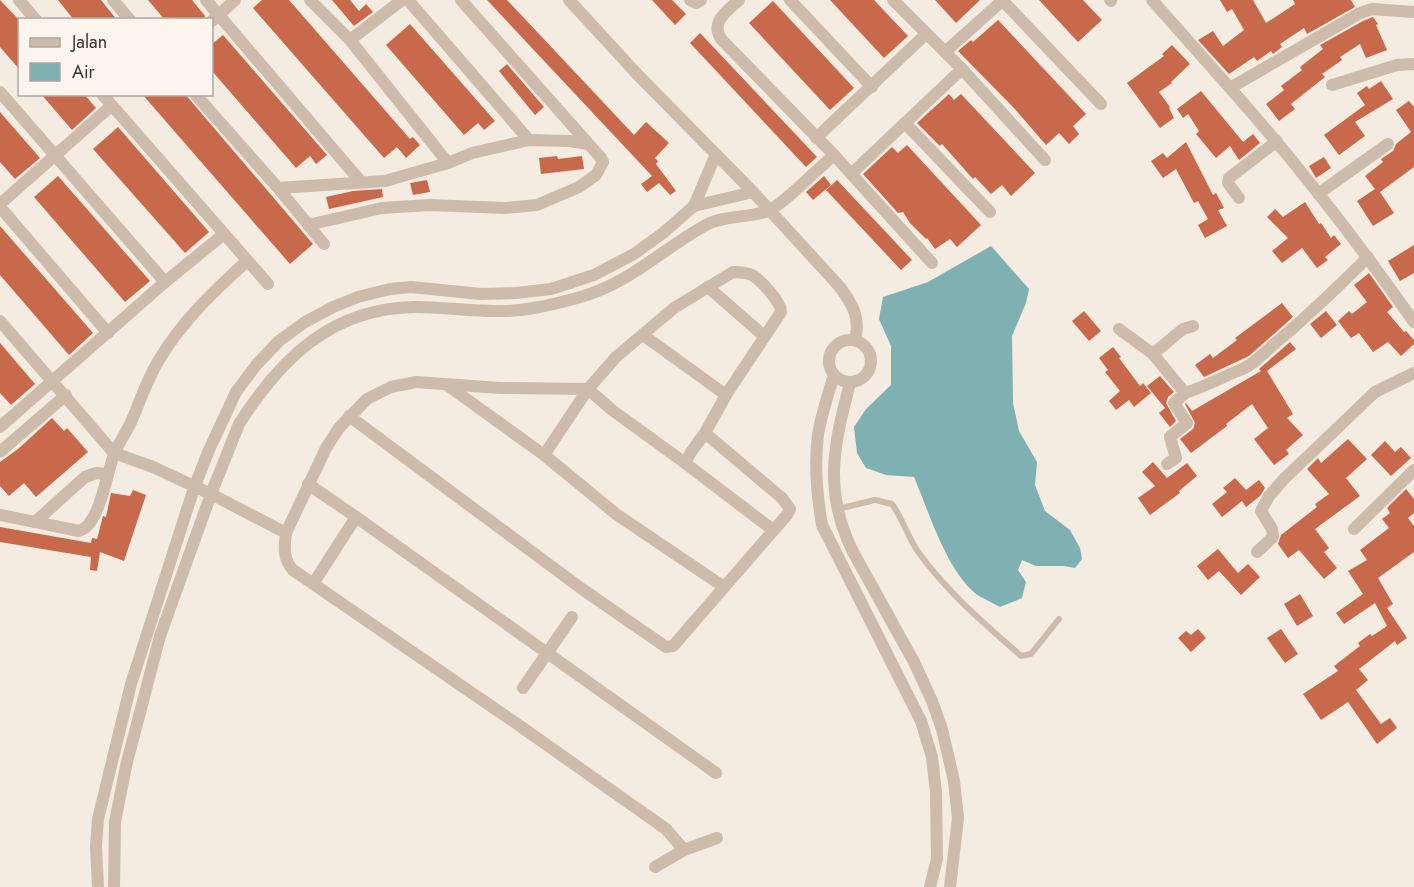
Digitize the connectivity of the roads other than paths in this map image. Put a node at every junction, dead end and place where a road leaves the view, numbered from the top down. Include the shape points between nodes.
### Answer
1 (19, 0) edge
2 (113, 0) edge
3 (206, 0) edge
4 (235, 0) edge
5 (310, 0) edge
6 (402, 0) edge
7 (408, 0) edge
8 (461, 0) edge
9 (569, 0) edge
10 (690, 0) edge
11 (701, 0) edge
12 (739, 0) edge
13 (790, 0) edge
14 (893, 0) edge
15 (1002, 0) edge
16 (1152, 0) edge
17 (1414, 12) edge
18 (34, 18) edge
19 (128, 18) edge
20 (215, 18) edge
21 (926, 34) junction
22 (350, 40) junction
23 (945, 52) junction
24 (1414, 64) edge
25 (962, 69) junction
26 (1332, 85) dead end
27 (872, 87) junction
28 (1230, 88) junction
29 (0, 92) edge
30 (104, 96) edge
31 (197, 96) edge
32 (1101, 104) dead end
33 (111, 106) junction
34 (905, 123) junction
35 (816, 138) junction
36 (529, 140) junction
37 (1277, 141) junction
38 (588, 144) junction
39 (1388, 144) dead end
40 (55, 154) junction
41 (716, 154) junction
42 (834, 155) junction
43 (1045, 160) dead end
44 (448, 163) junction
45 (850, 174) junction
46 (361, 182) junction
47 (278, 188) junction
48 (753, 192) junction
49 (1318, 194) junction
50 (1239, 198) dead end
51 (0, 205) edge
52 (694, 206) junction
53 (770, 210) junction
54 (990, 212) dead end
55 (308, 225) junction
56 (224, 234) junction
57 (324, 244) dead end
58 (1368, 257) junction
59 (246, 261) junction
60 (932, 263) dead end
61 (165, 282) junction
62 (268, 284) dead end
63 (708, 287) junction
64 (0, 321) edge
65 (1414, 322) edge
66 (1193, 326) dead end
67 (1119, 329) dead end
68 (108, 333) junction
69 (643, 335) junction
70 (764, 336) junction
71 (855, 340) junction
72 (1153, 354) junction
73 (1414, 373) edge
74 (834, 375) junction
75 (53, 380) junction
76 (850, 383) junction
77 (447, 385) junction
78 (588, 389) junction
79 (1185, 393) junction
80 (66, 395) junction
81 (726, 395) junction
82 (350, 416) junction
83 (0, 427) edge
84 (705, 434) junction
85 (2, 446) edge
86 (114, 453) junction
87 (544, 455) junction
88 (685, 463) junction
89 (1167, 464) dead end
90 (1414, 471) edge
91 (108, 474) junction
92 (308, 484) junction
93 (194, 488) junction
94 (211, 494) junction
95 (837, 509) junction
96 (0, 515) edge
97 (356, 517) junction
98 (35, 522) junction
99 (1354, 529) dead end
100 (773, 530) junction
101 (286, 533) junction
102 (1257, 552) dead end
103 (313, 584) junction
104 (724, 587) junction
105 (572, 617) dead end
106 (1059, 619) dead end
107 (547, 654) junction
108 (523, 688) dead end
109 (716, 773) dead end
110 (717, 838) dead end
111 (684, 850) junction
112 (655, 867) dead end
113 (98, 887) edge
114 (114, 887) edge
115 (930, 887) edge
116 (950, 887) edge

1 - 18 street
2 - 19 street
3 - 20 street
4 - 20 street
5 - 22 street
6 - 22 street
7 - 36 street
8 - 38 street
9 - 41 street
10 - 11 street
12 - 35 street via 719,19 718,34
13 - 27 street
14 - 21 street
15 - 23 street
15 - 32 street
16 - 28 street
17 - 28 street via 1372,9 1360,13
20 - 46 street
21 - 23 street
21 - 27 street
22 - 44 street
23 - 25 street
24 - 26 street via 1397,65
25 - 34 street
25 - 43 street
27 - 35 street
28 - 37 street
29 - 40 street
30 - 33 street
31 - 47 street
33 - 40 street
33 - 56 street
34 - 45 street
34 - 54 street
35 - 42 street
36 - 38 street
36 - 44 street via 472,153
37 - 49 street
37 - 50 street via 1229,178 1228,183
38 - 55 street via 603,162 596,176 537,205 505,208 430,204 382,208
39 - 49 street
40 - 51 street
40 - 61 street
41 - 48 street
41 - 52 street
42 - 45 street
42 - 53 street
44 - 46 street via 385,181
45 - 60 street
46 - 47 street
47 - 55 street
48 - 52 street
48 - 53 street
49 - 58 street
51 - 68 street
52 - 93 street via 634,254 594,275 551,289 481,294 434,288 390,289 357,297 305,322 279,341 236,392
53 - 71 street via 849,299 855,312
53 - 94 street via 708,223 619,283 579,298 499,311 415,307 380,310 348,319 299,350 257,396 239,424
55 - 57 street
56 - 59 street
56 - 61 street
58 - 65 street
58 - 79 street via 1312,313 1258,358 1205,387
59 - 62 street
59 - 86 street via 201,303 179,330 158,361
61 - 68 street
63 - 69 street via 674,308
63 - 70 street
63 - 70 street via 733,272 754,277 781,308
64 - 75 street
66 - 72 street via 1183,329
67 - 72 street
68 - 75 street
69 - 78 street via 616,357
69 - 81 street
70 - 81 street
71 - 74 street via 843,341 830,353 829,365
71 - 76 street via 870,351 872,364 867,375
72 - 79 street
73 - 102 street via 1376,392 1269,496 1261,511 1273,537
74 - 76 street
74 - 115 street via 818,435 822,525 905,685 924,730 936,792 937,858
75 - 80 street
75 - 83 street
76 - 95 street via 837,433 833,476
77 - 78 street
77 - 82 street via 416,382 391,387 367,399
77 - 87 street
78 - 87 street
78 - 88 street
79 - 89 street via 1174,403 1187,423 1170,437 1176,459
80 - 85 street
80 - 86 street
81 - 84 street
82 - 92 street via 326,448
82 - 104 street via 582,589 666,646 673,646
84 - 88 street
84 - 100 street via 789,506 787,515
86 - 91 street
86 - 93 street
87 - 104 street via 616,514
88 - 100 street
90 - 99 street
91 - 98 street via 85,477
91 - 98 street via 89,527 79,531
92 - 97 street
92 - 101 street
93 - 94 street
93 - 113 street via 131,684 101,807 96,846
94 - 101 street
94 - 114 street via 165,617 126,766 115,822
95 - 106 lane via 875,500 892,504 936,575 1020,656 1031,654
95 - 116 street via 852,550 914,662 942,729 958,818
96 - 98 street
97 - 103 street
97 - 107 street
100 - 104 street
101 - 103 street via 286,563
103 - 111 street via 657,822
105 - 107 street
107 - 108 street
107 - 109 street
110 - 111 street
111 - 112 street

